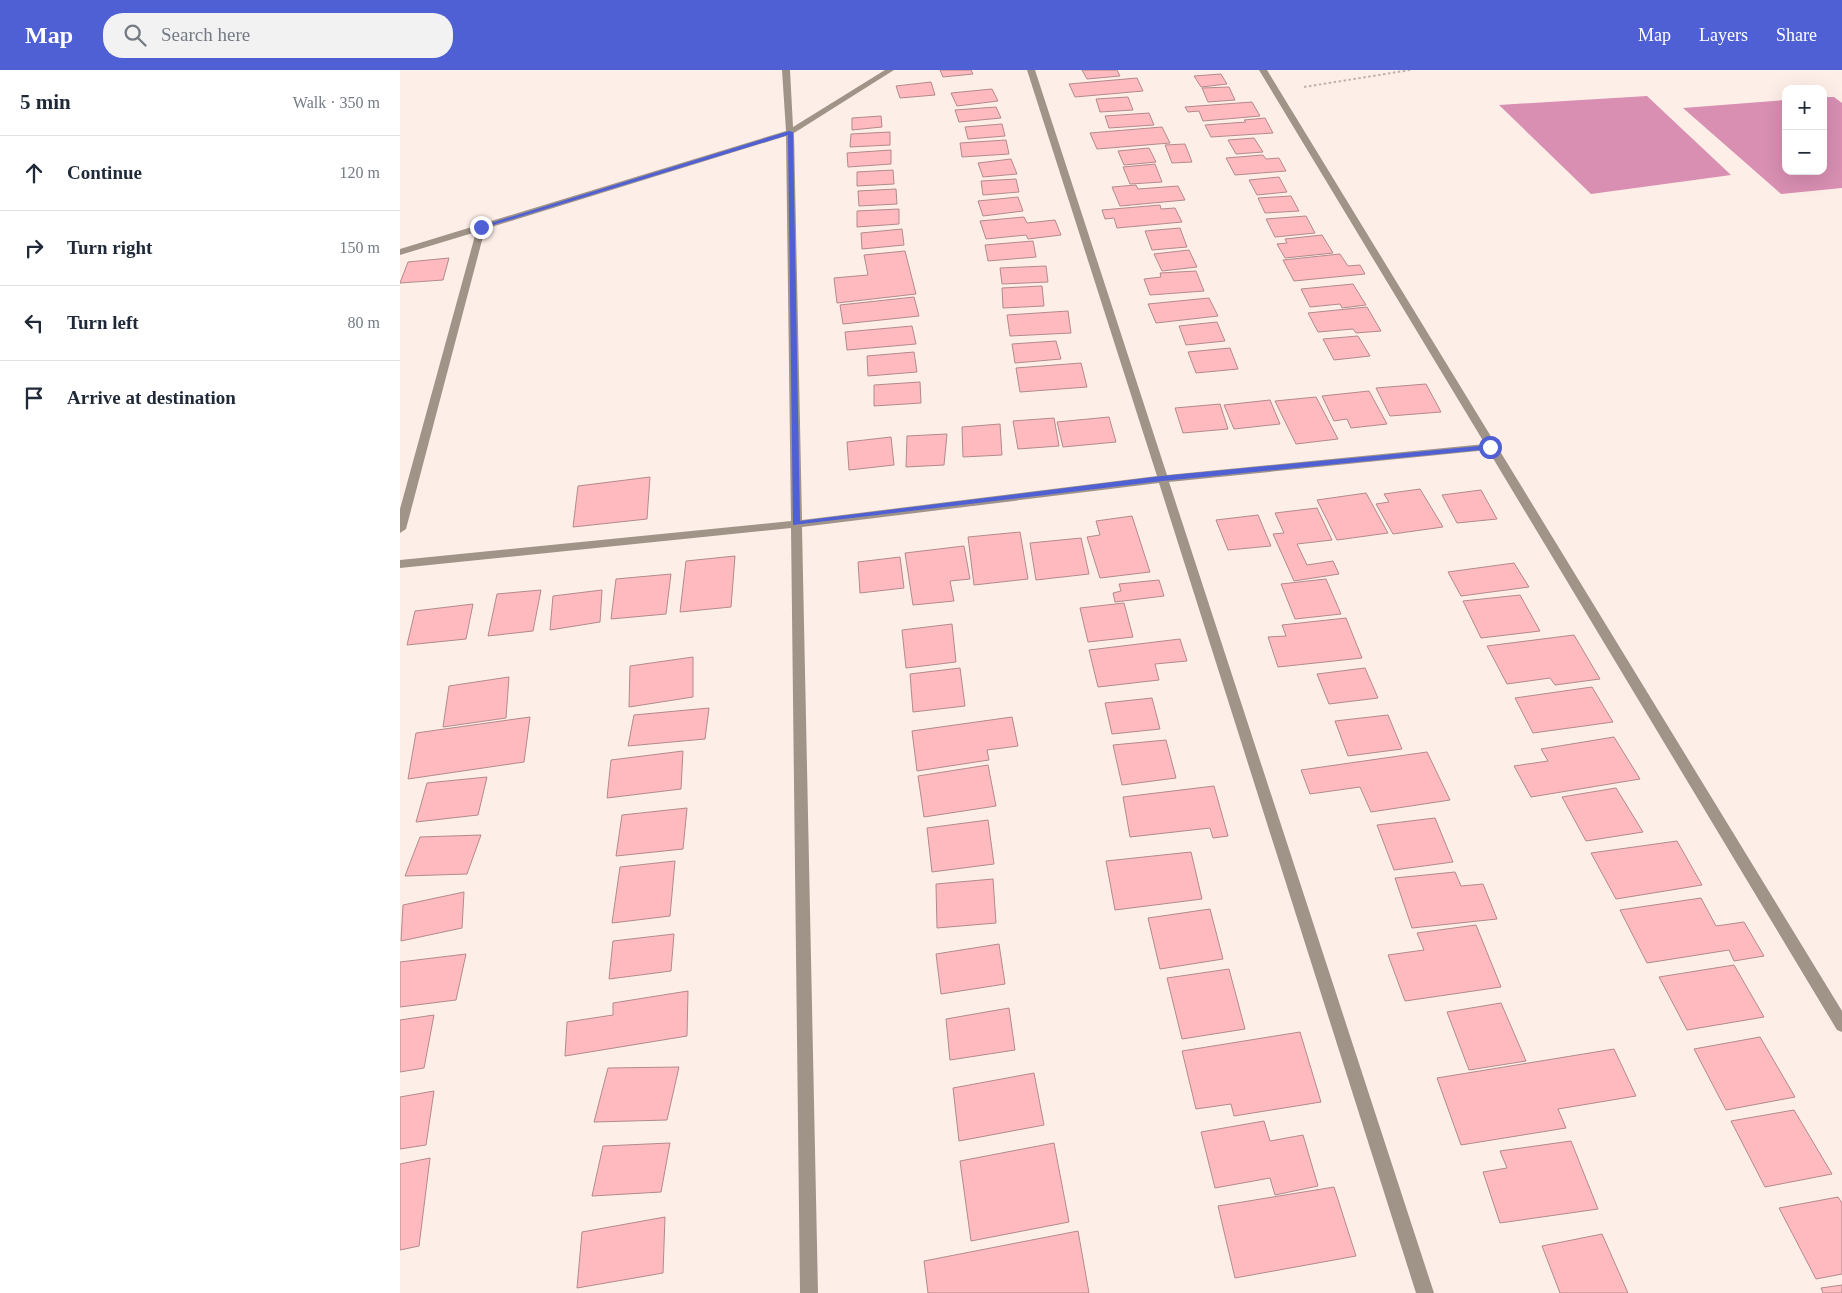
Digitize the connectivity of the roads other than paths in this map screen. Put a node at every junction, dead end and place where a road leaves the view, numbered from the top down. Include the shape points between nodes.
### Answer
1 (786, 70) edge
2 (890, 70) edge
3 (1030, 70) edge
4 (1263, 70) edge
5 (790, 132) junction
6 (481, 227) junction
7 (400, 243) edge
8 (418, 246) junction
9 (400, 252) edge
10 (1490, 447) junction
11 (1162, 478) junction
12 (796, 524) junction
13 (400, 530) edge
14 (400, 564) edge
15 (1842, 1025) edge
16 (809, 1293) edge
17 (1424, 1293) edge

1 - 5 street
2 - 5 street
3 - 11 street
4 - 10 street
5 - 6 street
5 - 12 street
6 - 8 street
6 - 13 street
7 - 8 street
8 - 9 street
10 - 11 street
10 - 15 street
11 - 12 street
11 - 17 street
12 - 14 street
12 - 16 street

